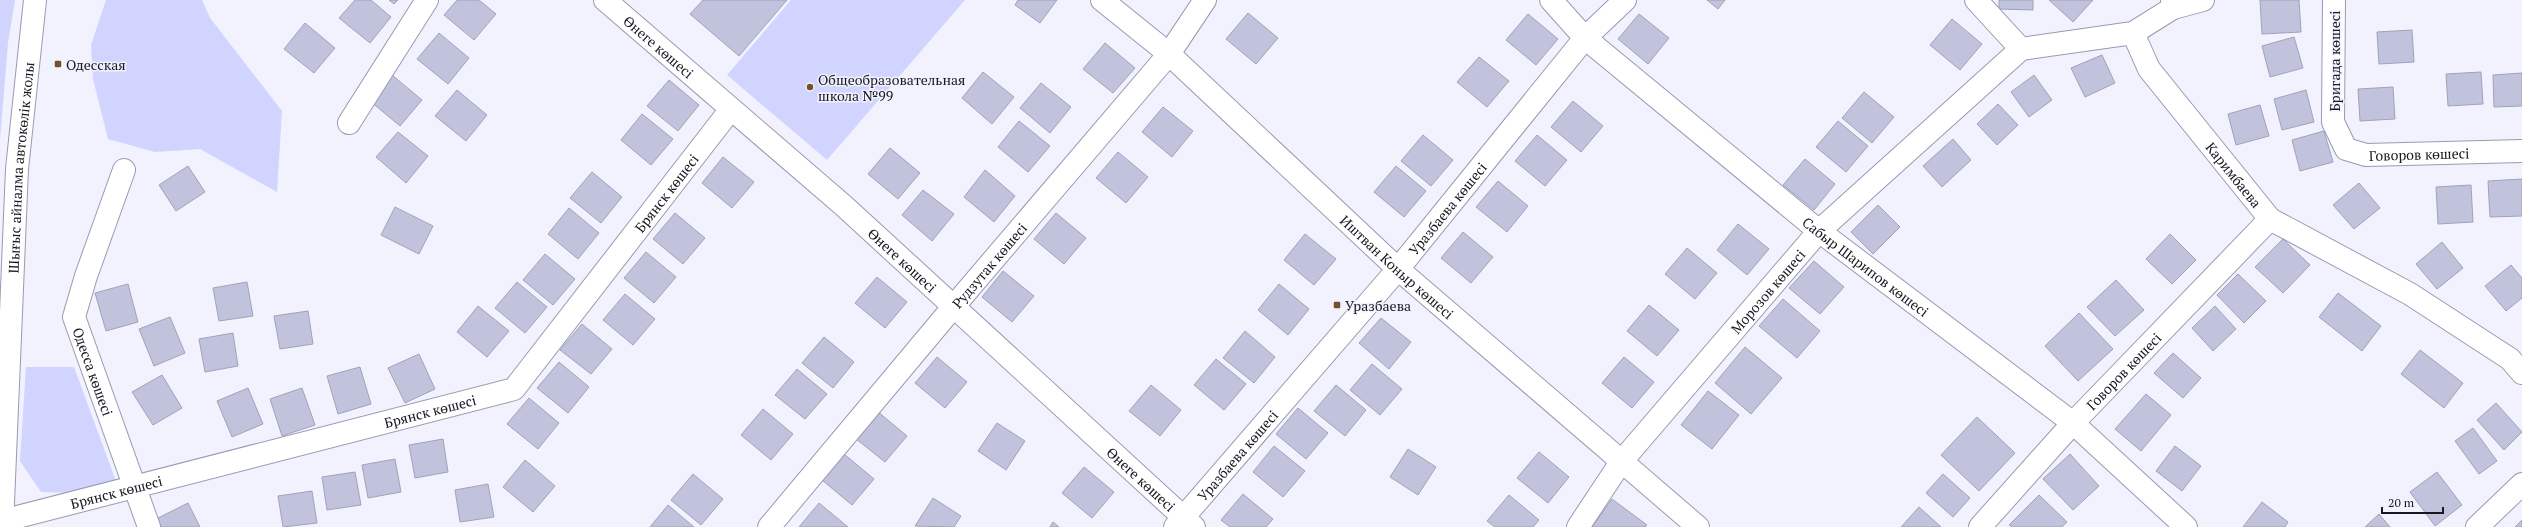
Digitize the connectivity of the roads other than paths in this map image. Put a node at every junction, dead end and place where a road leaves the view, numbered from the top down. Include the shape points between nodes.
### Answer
1 (35, 0) edge
2 (428, 0) edge
3 (605, 0) edge
4 (1102, 0) edge
5 (1205, 0) edge
6 (1551, 0) edge
7 (1625, 0) edge
8 (1976, 0) edge
9 (2203, 0) edge
10 (2334, 0) edge
11 (2173, 4) edge
12 (2132, 33) junction
13 (1585, 38) junction
14 (2021, 49) junction
15 (1169, 54) junction
16 (731, 108) junction
17 (2333, 122) joint
18 (350, 123) dead end
19 (2522, 151) edge
20 (124, 170) dead end
21 (2270, 219) junction
22 (1819, 231) junction
23 (1398, 269) junction
24 (954, 306) junction
25 (2522, 373) edge
26 (2073, 423) junction
27 (1621, 462) junction
28 (2522, 484) edge
29 (134, 488) junction
30 (2, 524) edge
31 (1184, 524) edge
32 (149, 527) edge
33 (769, 527) edge
34 (1578, 527) edge
35 (1698, 527) edge
36 (1980, 527) edge
37 (2186, 527) edge
38 (2477, 527) edge

1 - 30 street, Шығыс айналма автокөлік жолы via 17,169
2 - 18 street
3 - 16 street, Өнеге көшесі
4 - 15 street, Иштван Коныр көшесі
5 - 15 street, Рудзутак көшесі
6 - 13 street, Сабыр Шарипов көшесі
7 - 13 street, Уразбаева көшесі
8 - 14 street
9 - 11 street
10 - 17 street, Бригада көшесі
11 - 12 street
12 - 14 street
12 - 21 street, Каримбаева via 2149,69
13 - 22 street, Сабыр Шарипов көшесі
13 - 23 street, Уразбаева көшесі
14 - 22 street, Морозов көшесі
15 - 23 street, Иштван Коныр көшесі
15 - 24 street, Рудзутак көшесі
16 - 24 street, Өнеге көшесі
16 - 29 street, Брянск көшесі via 514,389
17 - 19 street, Говоров көшесі via 2346,149 2366,155
20 - 29 street, Одесса көшесі via 74,317
21 - 25 street, Каримбаева via 2410,294 2510,360
21 - 26 street, Говоров көшесі
22 - 26 street, Сабыр Шарипов көшесі
22 - 27 street, Морозов көшесі
23 - 27 street, Иштван Коныр көшесі
23 - 31 street, Уразбаева көшесі
24 - 31 street, Өнеге көшесі
24 - 33 street, Рудзутак көшесі
26 - 36 street, Говоров көшесі
26 - 37 street, Сабыр Шарипов көшесі
27 - 34 street, Морозов көшесі
27 - 35 street, Иштван Коныр көшесі
28 - 38 street
29 - 30 street, Брянск көшесі
29 - 32 street, Одесса көшесі

